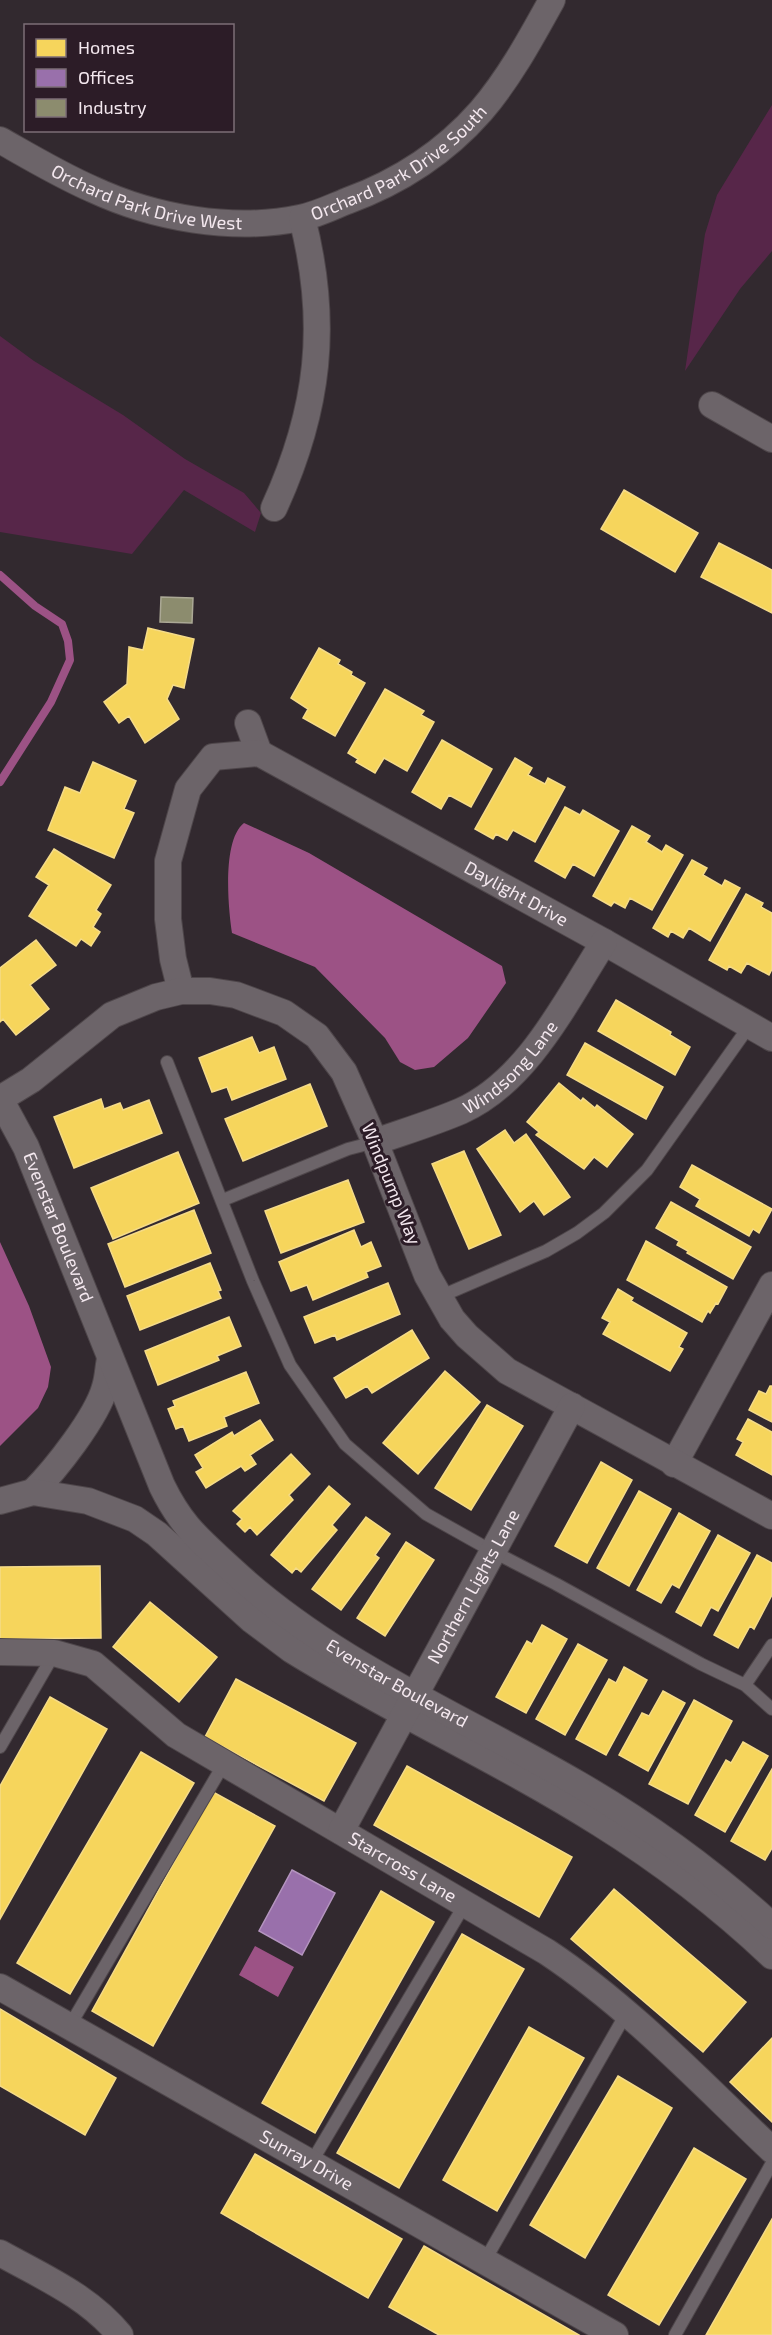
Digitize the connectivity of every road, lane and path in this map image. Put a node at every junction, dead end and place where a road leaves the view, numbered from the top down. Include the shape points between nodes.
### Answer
1 (552, 0) edge
2 (0, 140) edge
3 (302, 218) junction
4 (712, 405) dead end
5 (772, 439) edge
6 (274, 508) dead end
7 (248, 723) dead end
8 (259, 753) junction
9 (604, 942) junction
10 (181, 991) junction
11 (750, 1025) junction
12 (772, 1038) edge
13 (167, 1062) dead end
14 (0, 1099) edge
15 (375, 1142) junction
16 (223, 1200) junction
17 (772, 1285) edge
18 (439, 1297) junction
19 (110, 1359) junction
20 (572, 1406) junction
21 (674, 1464) junction
22 (33, 1492) junction
23 (0, 1501) edge
24 (772, 1516) edge
25 (492, 1551) junction
26 (772, 1645) edge
27 (0, 1653) edge
28 (54, 1653) junction
29 (746, 1685) junction
30 (409, 1705) junction
31 (772, 1709) edge
32 (0, 1747) edge
33 (225, 1762) junction
34 (341, 1831) junction
35 (465, 1904) junction
36 (772, 1926) edge
37 (772, 1956) edge
38 (0, 1987) edge
39 (627, 2012) junction
40 (69, 2027) junction
41 (772, 2150) edge
42 (311, 2163) junction
43 (772, 2163) edge
44 (0, 2253) edge
45 (484, 2262) junction
46 (120, 2335) edge
47 (615, 2335) edge
48 (675, 2335) edge

1 - 3 street, Orchard Park Drive South via 507,77 481,111 446,145 404,175
2 - 3 street, Orchard Park Drive West via 94,191 146,208 235,223
3 - 6 street, Orchard Park Drive South via 315,286 314,381 301,443
4 - 5 street
7 - 8 street
8 - 9 street, Daylight Drive
8 - 10 street via 213,757 189,789 168,861 168,919
9 - 11 street, Daylight Drive
9 - 15 street, Windsong Lane via 511,1077 462,1110
10 - 14 street, Windpump Way via 112,1016 31,1080
10 - 15 street, Windpump Way via 210,991 260,1002 317,1036 344,1072
11 - 12 street, Daylight Drive
11 - 18 lane via 646,1170 604,1212 546,1251
13 - 16 lane
14 - 19 street, Evenstar Boulevard via 26,1147
15 - 16 lane via 348,1149
15 - 18 street, Windpump Way
16 - 25 lane via 290,1365 345,1444 426,1514
17 - 21 street
18 - 20 street, Windpump Way via 452,1319 484,1353 507,1371
19 - 22 street via 101,1399 59,1462
19 - 30 street, Evenstar Boulevard via 162,1486 191,1533 287,1617
20 - 21 street, Windpump Way
20 - 25 street, Northern Lights Lane
21 - 24 street, Windpump Way
22 - 23 street, Evenstar Boulevard
22 - 30 street, Evenstar Boulevard via 88,1501 135,1519 158,1534 252,1620 292,1650
25 - 29 lane
25 - 30 street, Northern Lights Lane
26 - 29 lane
27 - 28 street, Starcross Lane
28 - 32 lane
28 - 33 street, Starcross Lane via 93,1664 176,1735
29 - 31 lane
30 - 34 street, Northern Lights Lane
30 - 36 street, Evenstar Boulevard via 578,1784 704,1869
30 - 37 street, Evenstar Boulevard via 621,1837 714,1905
33 - 34 street, Starcross Lane
33 - 40 lane
34 - 35 street, Starcross Lane
35 - 39 street, Starcross Lane via 548,1952
35 - 42 lane
38 - 40 street, Sunray Drive
39 - 41 street, Starcross Lane
39 - 45 lane
40 - 42 street, Sunray Drive
42 - 45 street, Sunray Drive
43 - 48 lane
44 - 46 street via 88,2303
45 - 47 street, Sunray Drive

